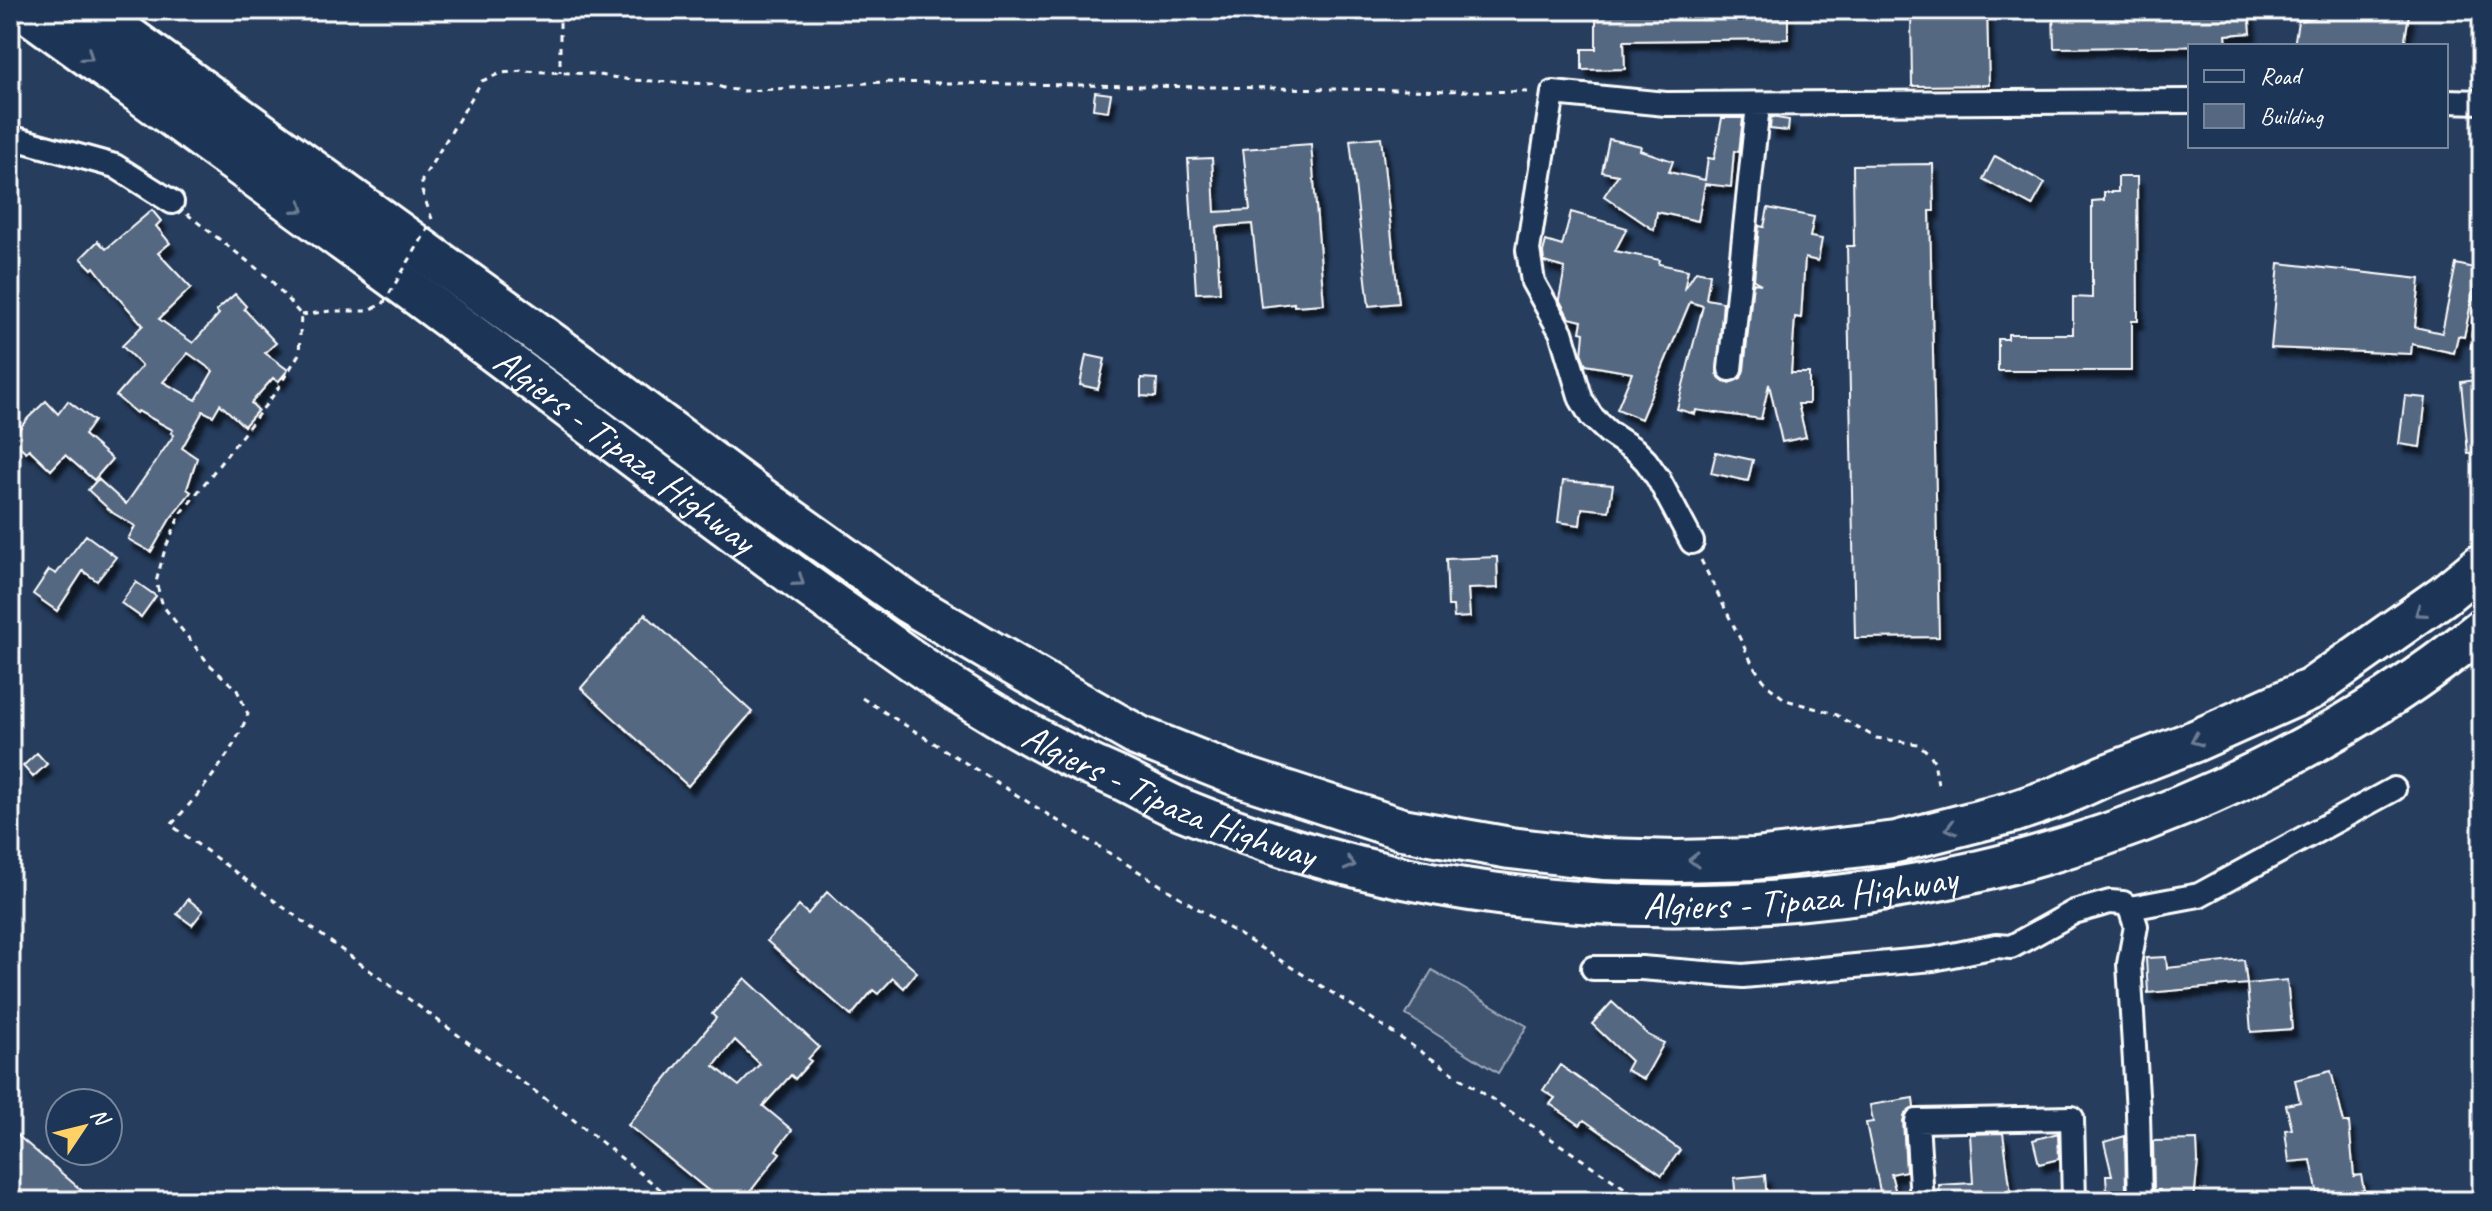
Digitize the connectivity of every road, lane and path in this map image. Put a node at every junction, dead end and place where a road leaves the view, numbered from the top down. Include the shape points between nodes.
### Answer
1 (25, 10) edge
2 (91, 10) edge
3 (560, 10) edge
4 (560, 73) junction
5 (1553, 93) junction
6 (2188, 101) edge
7 (2448, 101) edge
8 (2482, 102) edge
9 (1758, 105) junction
10 (10, 137) edge
11 (172, 202) joint
12 (2482, 273) edge
13 (301, 315) junction
14 (2471, 349) dead end
15 (1730, 369) dead end
16 (1692, 542) joint
17 (2482, 564) edge
18 (2482, 629) edge
19 (862, 698) dead end
20 (2394, 789) dead end
21 (1939, 790) dead end
22 (2130, 908) junction
23 (1593, 968) dead end
24 (675, 1201) edge
25 (1644, 1201) edge
26 (1922, 1201) edge
27 (2074, 1201) edge
28 (2140, 1201) edge

1 -> 18 highway, Algiers - Tipaza Highway via 392,276 760,553 950,687 1070,756 1178,809 1280,846 1391,875 1568,903 1694,907 1874,892 1995,868 2112,832 2234,782 2353,719
17 -> 2 highway, Algiers - Tipaza Highway via 2311,689 2060,796 1896,842 1755,859 1603,859 1402,829 1236,775 1138,736 907,602
3 - 4 path
4 - 5 path via 745,91 883,82
4 - 13 path, bridge via 501,73 482,81 422,180 432,222 383,304 367,311
5 - 9 street via 1666,104
5 - 16 street via 1528,250 1533,282 1561,332 1591,416 1646,461
6 - 9 street
7 - 8 street
9 - 15 street
10 - 11 street via 115,166
11 - 13 path via 269,278
12 - 14 path via 2476,285
13 - 24 path via 299,354 180,515 156,582 163,606 237,690 248,714 224,759 171,825 570,1117
16 - 21 path via 1768,686 1786,700 1835,714 1876,738 1918,744 1934,761
19 - 25 path via 1337,996
20 - 22 street via 2199,895
22 - 23 street via 2110,902 2074,912 2011,947 1893,964 1743,976
22 - 28 street via 2136,926 2129,964
26 - 27 street via 1917,1121 2072,1118

